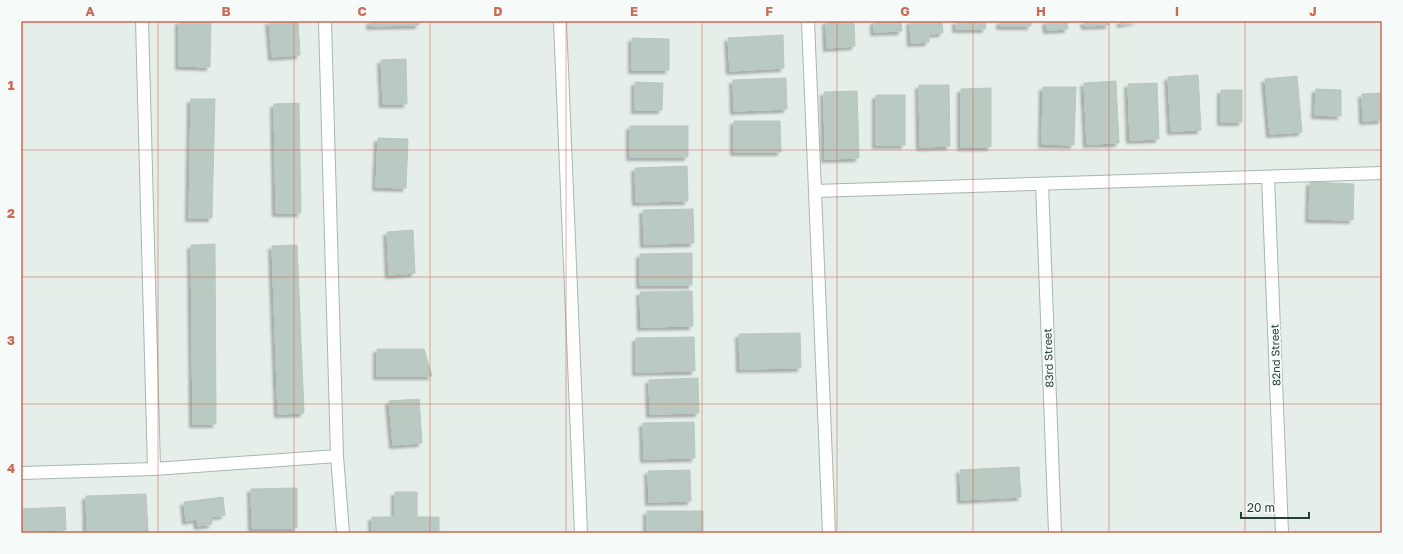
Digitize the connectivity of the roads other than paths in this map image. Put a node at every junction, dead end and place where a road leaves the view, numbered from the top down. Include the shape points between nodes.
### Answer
1 (142, 21) edge
2 (325, 21) edge
3 (560, 21) edge
4 (808, 21) edge
5 (1382, 173) edge
6 (1268, 177) junction
7 (1042, 184) junction
8 (815, 192) junction
9 (338, 456) junction
10 (154, 469) junction
11 (21, 473) edge
12 (343, 533) edge
13 (581, 533) edge
14 (829, 533) edge
15 (1054, 533) edge
16 (1282, 533) edge

1 - 10 street
2 - 9 street
3 - 13 street
4 - 8 street
5 - 6 street
6 - 7 street
6 - 16 street, 82nd Street
7 - 8 street
7 - 15 street, 83rd Street
8 - 14 street
9 - 10 street
9 - 12 street
10 - 11 street

